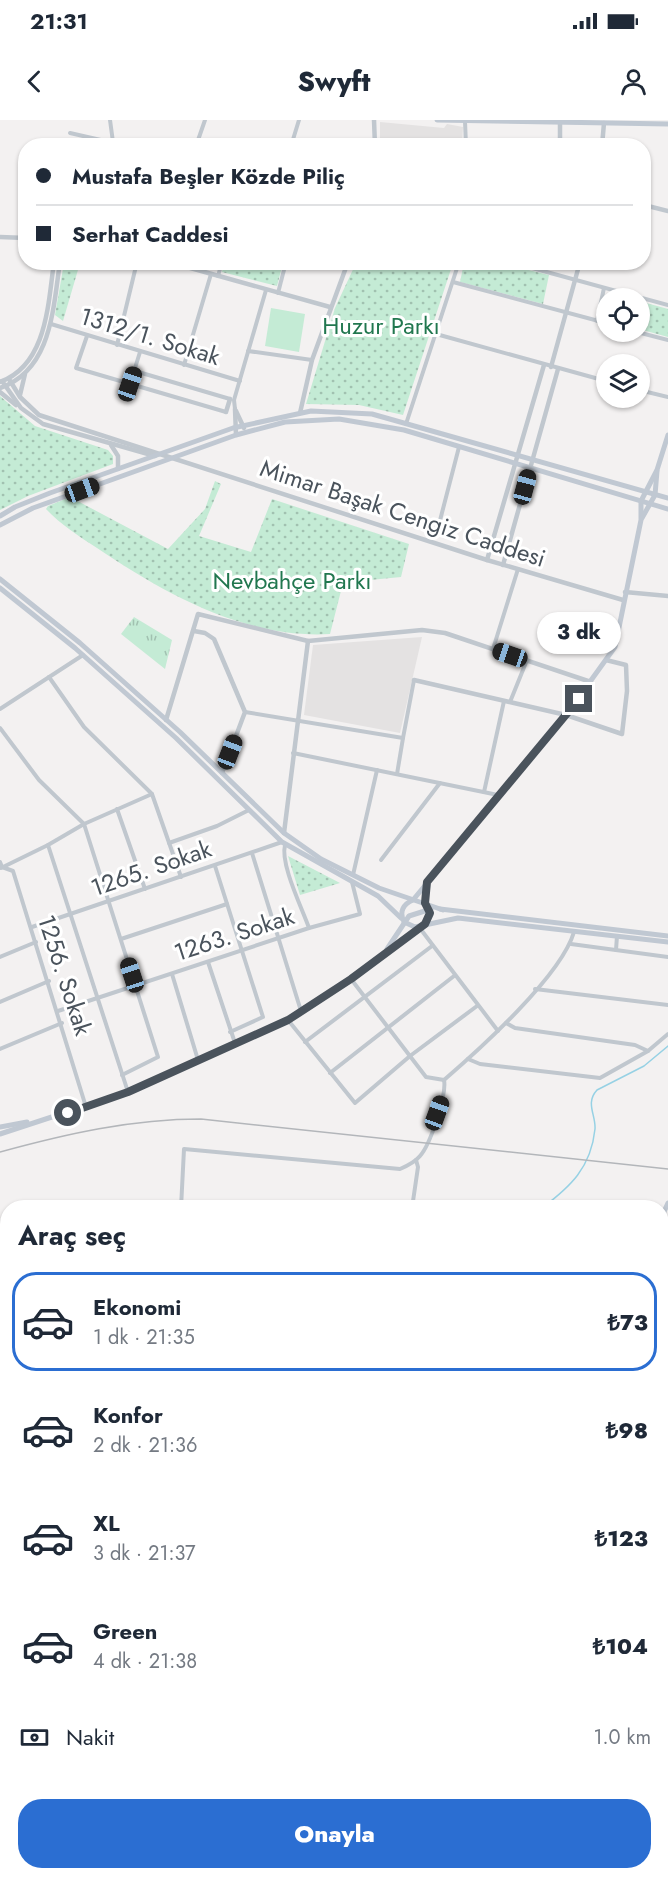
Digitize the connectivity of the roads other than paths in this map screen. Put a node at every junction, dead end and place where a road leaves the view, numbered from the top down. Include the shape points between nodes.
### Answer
1 (110, 120) edge
2 (205, 120) edge
3 (299, 120) edge
4 (374, 120) edge
5 (437, 120) edge
6 (465, 121) edge
7 (560, 123) junction
8 (604, 123) junction
9 (668, 124) edge
10 (70, 133) dead end
11 (94, 138) edge
12 (112, 138) edge
13 (199, 138) edge
14 (293, 138) edge
15 (375, 138) edge
16 (466, 138) edge
17 (560, 138) edge
18 (603, 138) edge
19 (651, 207) edge
20 (668, 211) edge
21 (0, 237) edge
22 (18, 238) edge
23 (53, 270) edge
24 (59, 270) edge
25 (135, 270) edge
26 (198, 270) edge
27 (220, 270) edge
28 (284, 270) edge
29 (345, 270) edge
30 (457, 270) edge
31 (539, 270) edge
32 (578, 270) edge
33 (212, 274) junction
34 (218, 276) junction
35 (576, 280) junction
36 (453, 282) junction
37 (604, 288) edge
38 (266, 290) junction
39 (278, 293) junction
40 (650, 300) edge
41 (668, 305) edge
42 (330, 307) junction
43 (567, 313) junction
44 (596, 321) edge
45 (51, 324) junction
46 (436, 334) junction
47 (650, 335) edge
48 (87, 336) junction
49 (668, 340) edge
50 (117, 345) junction
51 (248, 351) junction
52 (140, 352) junction
53 (312, 360) junction
54 (184, 365) junction
55 (544, 365) junction
56 (551, 367) junction
57 (558, 369) junction
58 (135, 371) junction
59 (26, 372) junction
60 (596, 378) edge
61 (10, 381) junction
62 (240, 381) junction
63 (3, 383) edge
64 (130, 384) junction
65 (0, 388) edge
66 (0, 392) edge
67 (650, 393) edge
68 (20, 397) junction
69 (668, 397) edge
70 (230, 399) joint
71 (21, 408) junction
72 (235, 409) junction
73 (226, 412) joint
74 (300, 413) junction
75 (243, 425) junction
76 (405, 427) junction
77 (234, 428) junction
78 (246, 432) junction
79 (236, 435) junction
80 (668, 435) edge
81 (111, 445) junction
82 (459, 447) junction
83 (193, 451) junction
84 (666, 451) edge
85 (161, 453) junction
86 (518, 455) junction
87 (153, 456) junction
88 (173, 458) junction
89 (533, 460) junction
90 (516, 463) junction
91 (191, 464) junction
92 (530, 468) junction
93 (118, 469) junction
94 (657, 470) junction
95 (645, 491) junction
96 (655, 495) junction
97 (668, 498) edge
98 (641, 501) junction
99 (652, 504) junction
100 (668, 509) edge
101 (0, 516) edge
102 (641, 520) junction
103 (0, 525) edge
104 (437, 532) dead end
105 (487, 560) junction
106 (503, 565) junction
107 (518, 569) junction
108 (0, 579) edge
109 (0, 588) edge
110 (625, 592) junction
111 (668, 596) edge
112 (623, 600) junction
113 (194, 631) junction
114 (308, 641) junction
115 (493, 649) junction
116 (83, 655) junction
117 (527, 660) junction
118 (606, 660) junction
119 (49, 677) junction
120 (414, 680) joint
121 (591, 682) junction
122 (507, 701) junction
123 (0, 709) edge
124 (245, 712) junction
125 (566, 715) junction
126 (166, 720) junction
127 (297, 721) junction
128 (162, 726) junction
129 (0, 729) edge
130 (403, 738) junction
131 (293, 753) junction
132 (377, 770) junction
133 (222, 773) junction
134 (396, 774) junction
135 (218, 779) junction
136 (440, 783) junction
137 (484, 792) junction
138 (152, 794) junction
139 (498, 795) junction
140 (117, 809) junction
141 (249, 810) junction
142 (84, 824) junction
143 (284, 832) junction
144 (169, 843) junction
145 (283, 843) junction
146 (48, 845) junction
147 (252, 853) junction
148 (381, 860) dead end
149 (0, 862) edge
150 (215, 866) junction
151 (1, 868) edge
152 (181, 877) junction
153 (352, 878) junction
154 (427, 882) junction
155 (379, 888) junction
156 (145, 889) junction
157 (375, 894) junction
158 (413, 900) junction
159 (109, 901) junction
160 (425, 903) junction
161 (227, 904) junction
162 (429, 909) junction
163 (443, 910) junction
164 (70, 915) junction
165 (404, 921) junction
166 (32, 927) junction
167 (419, 927) junction
168 (309, 928) junction
169 (574, 931) junction
170 (617, 936) junction
171 (668, 936) edge
172 (280, 938) junction
173 (121, 939) junction
174 (36, 942) junction
175 (668, 942) edge
176 (570, 944) junction
177 (432, 946) junction
178 (242, 950) junction
179 (616, 950) junction
180 (385, 953) junction
181 (0, 957) edge
182 (668, 957) edge
183 (207, 962) junction
184 (172, 974) junction
185 (454, 976) junction
186 (351, 979) junction
187 (49, 981) junction
188 (135, 986) junction
189 (535, 989) junction
190 (365, 995) junction
191 (98, 998) junction
192 (0, 1002) edge
193 (477, 1005) junction
194 (668, 1005) edge
195 (58, 1011) junction
196 (301, 1011) junction
197 (288, 1020) junction
198 (62, 1023) junction
199 (506, 1023) junction
200 (388, 1026) junction
201 (230, 1032) junction
202 (498, 1032) junction
203 (668, 1034) edge
204 (305, 1042) junction
205 (234, 1043) junction
206 (0, 1049) edge
207 (648, 1051) junction
208 (410, 1056) junction
209 (468, 1059) junction
210 (198, 1060) junction
211 (330, 1072) junction
212 (122, 1075) junction
213 (444, 1080) junction
214 (128, 1092) junction
215 (86, 1108) junction
216 (50, 1118) junction
217 (0, 1127) edge
218 (0, 1134) edge
219 (416, 1160) junction
220 (181, 1200) edge
221 (413, 1200) edge

1 - 12 street
2 - 13 street
3 - 14 street
4 - 15 street
5 - 6 main road
6 - 7 main road
6 - 16 street
7 - 8 main road
7 - 17 street
8 - 9 main road
8 - 18 street
10 - 11 street
19 - 20 street
21 - 22 street
23 - 61 street via 40,339 29,360
24 - 45 street
25 - 50 street
26 - 33 street
27 - 34 street
28 - 39 street
29 - 42 street
30 - 36 street
31 - 35 street
32 - 35 street
33 - 34 street
33 - 54 street
34 - 38 street
35 - 37 street
35 - 43 street
36 - 43 street
36 - 46 street
38 - 39 street
38 - 51 street
39 - 42 street
40 - 41 street
42 - 53 street
43 - 44 street
43 - 56 street
45 - 48 street, 1312/1. Sokak
45 - 59 street via 44,346
46 - 55 street
46 - 76 street
47 - 49 street
48 - 50 street, 1312/1. Sokak
48 - 64 street via 76,368
50 - 52 street, 1312/1. Sokak
51 - 53 street
51 - 62 street
52 - 54 street, 1312/1. Sokak
52 - 58 street
53 - 74 street
54 - 62 street, 1312/1. Sokak
55 - 56 street
55 - 86 street
56 - 57 street
57 - 60 street
57 - 89 street
58 - 64 street
58 - 70 street
59 - 61 street
59 - 68 street
61 - 63 street
61 - 68 street, Mimar Başak Cengiz Caddesi
62 - 72 street
63 - 65 street
63 - 71 street, Mimar Başak Cengiz Caddesi
64 - 73 street
66 - 71 street
67 - 69 street
68 - 85 street, Mimar Başak Cengiz Caddesi via 39,415
70 - 73 street
71 - 81 street, Mimar Başak Cengiz Caddesi via 43,424
72 - 75 street
72 - 77 street
74 - 75 main road
74 - 76 main road via 372,414
75 - 77 main road
75 - 78 street
76 - 78 main road via 339,419 285,422
76 - 82 main road
76 - 86 main road
77 - 79 street
77 - 85 main road
78 - 79 main road
79 - 83 main road
80 - 84 main road
81 - 87 street, Mimar Başak Cengiz Caddesi
81 - 93 street via 118,456
82 - 90 main road
82 - 104 street
83 - 88 main road
83 - 91 street
84 - 94 main road
85 - 87 main road
85 - 88 street, Mimar Başak Cengiz Caddesi
86 - 89 main road
86 - 90 street
87 - 88 street, Mimar Başak Cengiz Caddesi
87 - 93 main road
88 - 91 street, Mimar Başak Cengiz Caddesi
88 - 103 main road via 33,508
89 - 92 street
89 - 95 main road
90 - 92 main road
90 - 105 street
91 - 105 street, Mimar Başak Cengiz Caddesi
92 - 98 main road
92 - 106 street
93 - 101 main road
94 - 95 main road
94 - 96 main road
95 - 96 main road
95 - 98 main road
96 - 97 main road
96 - 99 main road
98 - 99 main road
98 - 102 main road
99 - 100 main road
99 - 102 main road
102 - 110 main road
105 - 106 street, Mimar Başak Cengiz Caddesi
106 - 107 street, Mimar Başak Cengiz Caddesi
107 - 112 street, Mimar Başak Cengiz Caddesi
107 - 115 street
108 - 126 main road via 80,643
109 - 116 main road
110 - 111 street
110 - 112 main road
112 - 118 main road via 615,647
113 - 114 street via 198,614
113 - 124 street via 214,639
113 - 126 street
114 - 115 street via 422,630 445,633
114 - 127 street
115 - 117 street
116 - 119 street
116 - 128 main road
117 - 121 street
117 - 122 street
118 - 121 main road
118 - 125 street via 626,665 622,734
119 - 123 street
119 - 138 street via 84,727
120 - 122 street
120 - 130 street
121 - 125 main road
122 - 125 street
122 - 137 street
124 - 127 street
124 - 133 street
125 - 139 main road
126 - 128 main road
126 - 133 main road
127 - 130 street
127 - 131 street
128 - 135 main road
129 - 142 street via 39,780
130 - 134 street
131 - 132 street
131 - 143 street
132 - 134 street
132 - 153 street
133 - 135 main road
133 - 143 main road
134 - 136 street
135 - 141 main road
136 - 137 street
136 - 148 street
137 - 139 street
138 - 140 street
138 - 144 street
139 - 154 main road
140 - 142 street
140 - 156 street
141 - 144 street
141 - 145 main road
142 - 146 street
142 - 159 street
143 - 145 main road
143 - 153 main road
144 - 152 street
145 - 147 street, 1265. Sokak
145 - 153 main road
145 - 168 street
146 - 151 street
146 - 164 street
147 - 150 street, 1265. Sokak
147 - 172 street
149 - 151 street, 1256. Sokak
150 - 152 street, 1265. Sokak
150 - 161 street
151 - 166 street, 1256. Sokak via 13,871
152 - 156 street, 1265. Sokak
153 - 155 main road
153 - 157 main road
153 - 168 street, 1263. Sokak via 360,914
154 - 158 main road
154 - 160 main road
155 - 157 main road
155 - 158 main road
156 - 159 street, 1265. Sokak
157 - 165 main road
158 - 160 main road
158 - 165 main road via 402,908
159 - 164 street, 1265. Sokak
159 - 173 street
160 - 162 main road
160 - 163 main road
161 - 173 street
161 - 178 street
162 - 163 main road
162 - 165 main road
162 - 167 main road via 428,921
163 - 171 main road
164 - 166 street, 1265. Sokak
164 - 191 street
165 - 167 main road via 410,927
165 - 180 main road
166 - 174 street, 1256. Sokak
167 - 169 main road via 458,918
167 - 177 street
167 - 180 main road
168 - 172 street, 1263. Sokak
169 - 170 main road
169 - 176 street
170 - 175 main road
170 - 179 street
172 - 178 street, 1263. Sokak
172 - 196 street
173 - 188 street
174 - 181 street
174 - 187 street, 1256. Sokak
176 - 179 street
176 - 189 street
177 - 185 street
177 - 190 street
178 - 183 street, 1263. Sokak
178 - 201 street via 263,1017
179 - 182 street
180 - 186 main road
183 - 184 street, 1263. Sokak
183 - 201 street
184 - 188 street, 1263. Sokak
184 - 210 street
185 - 193 street
185 - 200 street
186 - 190 street
186 - 196 main road
187 - 192 street
187 - 195 street, 1256. Sokak
188 - 191 street, 1263. Sokak
188 - 212 street via 158,1057
189 - 194 street
189 - 199 street
190 - 200 street
190 - 204 street
191 - 195 street, 1263. Sokak
191 - 212 street
193 - 202 street
193 - 208 street
195 - 198 street, 1256. Sokak
196 - 197 main road
197 - 204 street
197 - 205 main road
198 - 206 street
198 - 215 street, 1256. Sokak
199 - 202 street
199 - 207 street via 515,1028 639,1046
200 - 208 street
200 - 211 street
201 - 205 street
202 - 209 street
203 - 207 street
204 - 211 street
205 - 210 main road
207 - 209 street via 600,1078 480,1064
208 - 211 street via 355,1103
208 - 213 street via 426,1077
209 - 213 street
210 - 214 main road
212 - 214 street
213 - 219 street via 444,1095 424,1150
214 - 215 main road
215 - 216 main road
216 - 217 main road
216 - 218 main road
219 - 220 street via 400,1169 387,1170 184,1149
219 - 221 street

